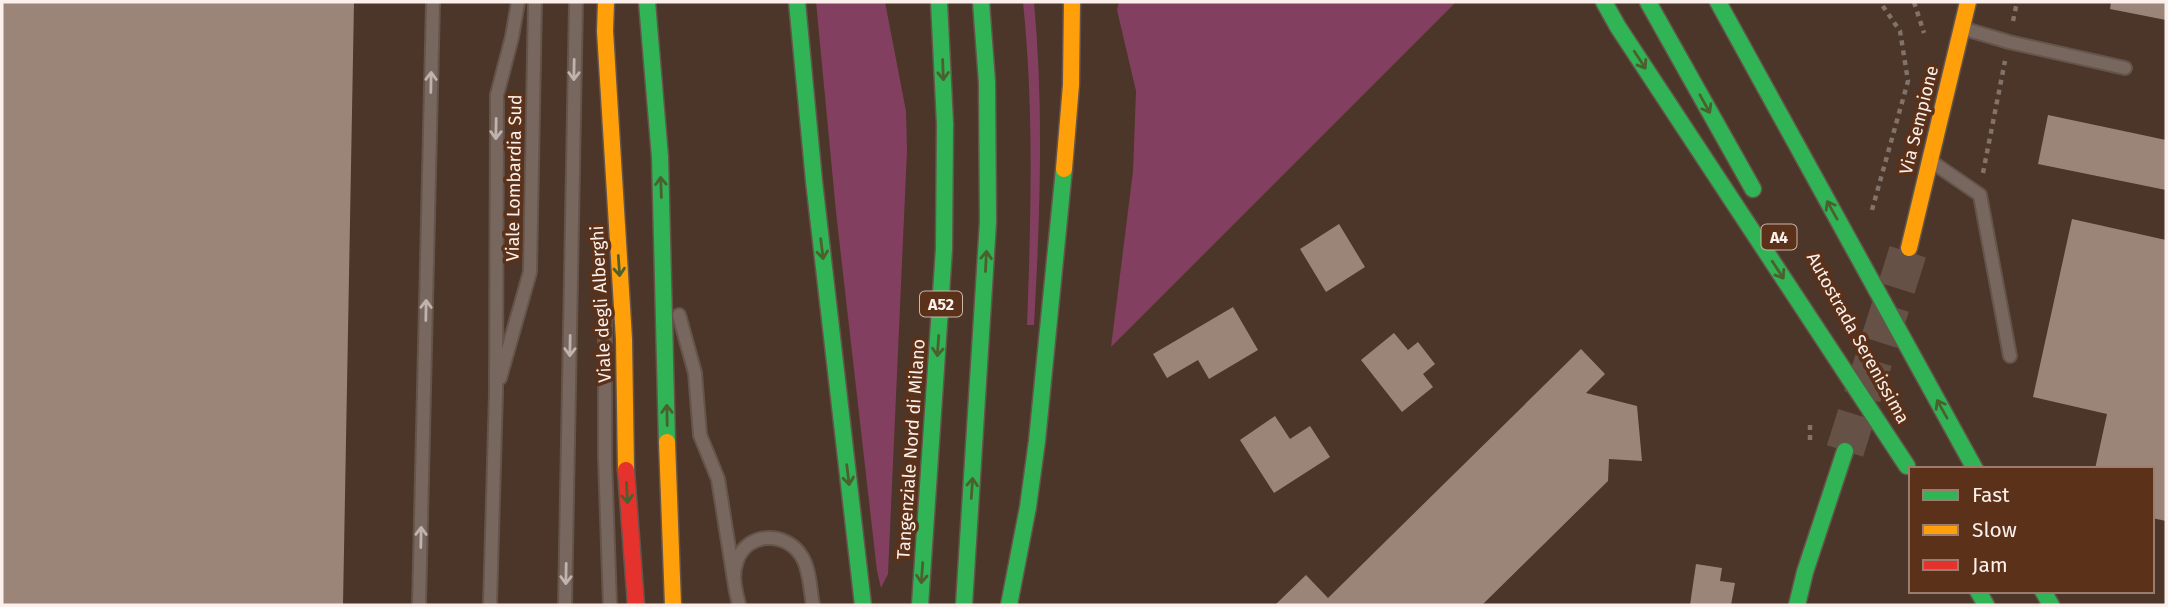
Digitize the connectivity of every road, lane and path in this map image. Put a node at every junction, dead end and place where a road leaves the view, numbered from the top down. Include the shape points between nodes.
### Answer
1 (433, 2) edge
2 (518, 2) edge
3 (535, 2) edge
4 (576, 2) edge
5 (606, 2) edge
6 (647, 2) edge
7 (783, 2) edge
8 (797, 2) edge
9 (939, 2) edge
10 (981, 2) edge
11 (1072, 2) edge
12 (1604, 2) edge
13 (1648, 2) edge
14 (1719, 2) edge
15 (1881, 2) edge
16 (1968, 2) edge
17 (2017, 2) edge
18 (1962, 27) junction
19 (605, 31) junction
20 (2009, 42) junction
21 (2125, 68) dead end
22 (1054, 91) dead end
23 (1929, 160) junction
24 (814, 181) junction
25 (1979, 194) junction
26 (1764, 209) dead end
27 (1869, 219) dead end
28 (1909, 248) tunnel mouth
29 (605, 252) dead end
30 (663, 259) junction
31 (1805, 282) dead end
32 (1053, 292) junction
33 (605, 307) dead end
34 (2010, 356) dead end
35 (496, 392) junction
36 (1845, 451) tunnel mouth
37 (1974, 467) edge
38 (1909, 469) edge
39 (734, 580) junction
40 (491, 603) edge
41 (419, 605) edge
42 (565, 605) edge
43 (610, 605) edge
44 (636, 605) edge
45 (673, 605) edge
46 (738, 605) edge
47 (813, 605) edge
48 (863, 605) edge
49 (920, 605) edge
50 (964, 605) edge
51 (1009, 605) edge
52 (1797, 605) edge

41 -> 1 lane
2 -> 35 lane, Viale Lombardia Sud via 497,95
3 - 35 lane, Viale Lombardia Sud via 530,272
4 -> 42 lane
5 - 19 main road, Viale degli Alberghi
30 -> 6 main road
7 - 24 main road
8 - 24 main road
9 -> 49 main road, Tangenziale Nord di Milano / A52 via 945,199
50 -> 10 main road, A52 via 988,222
11 - 32 main road via 1072,85
12 -> 38 main road
13 -> 26 main road, A4
37 -> 14 main road
15 - 27 path via 1900,31 1908,81
16 - 18 main road, Via Sempione
17 - 20 path
18 - 20 lane
18 - 23 main road, Via Sempione
19 - 29 lane
19 -> 44 main road, Viale degli Alberghi
20 - 21 lane
20 - 25 path
22 - 32 main road via 1057,193
23 - 25 lane
23 - 28 main road, Via Sempione
24 -> 48 main road
25 - 34 lane
30 - 39 lane via 695,373 700,435 718,479
45 -> 30 main road
31 - 38 main road, Autostrada Serenissima
32 - 51 main road via 1036,454
33 - 43 lane
35 - 40 lane, Viale Lombardia Sud
36 - 52 main road
39 - 46 lane
39 - 47 lane via 737,559 749,545 770,537 788,541 803,558

